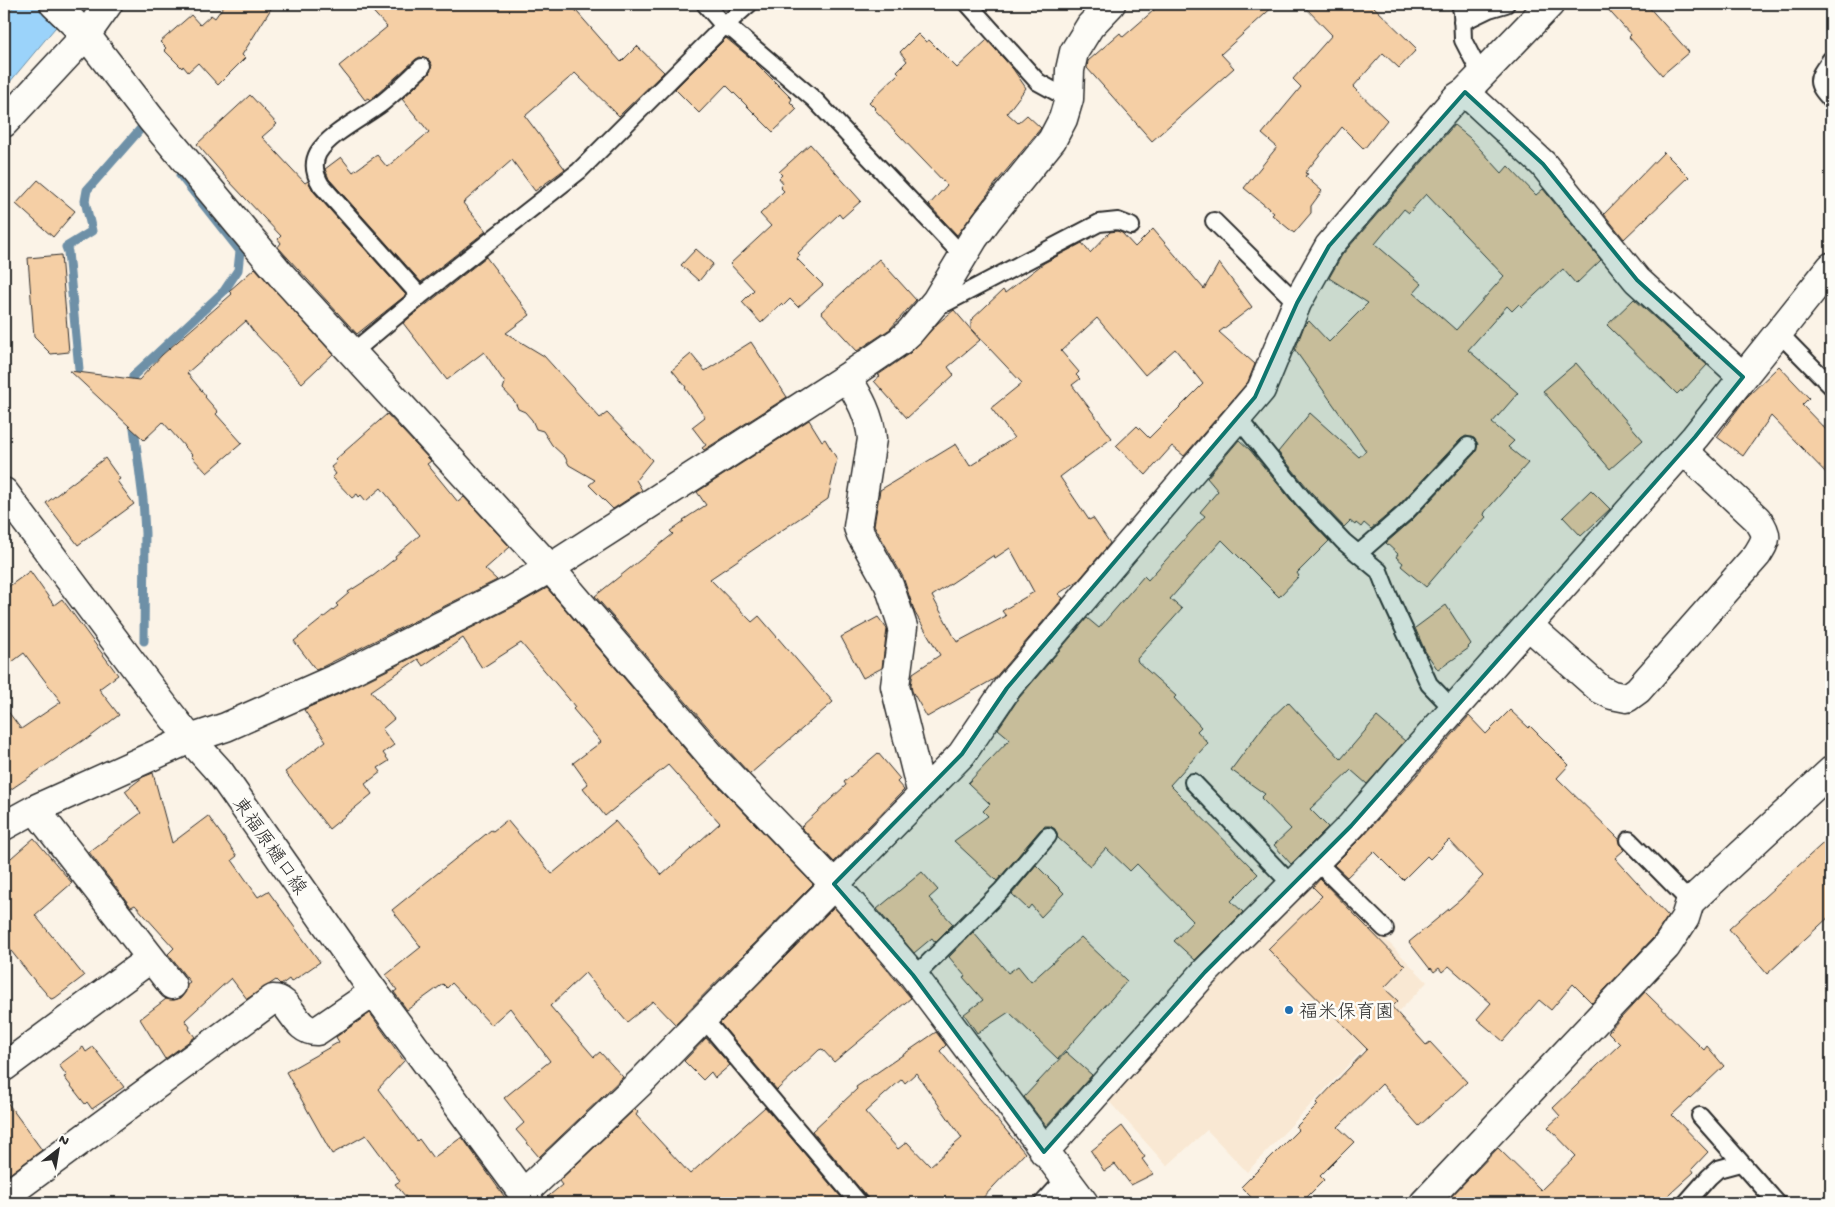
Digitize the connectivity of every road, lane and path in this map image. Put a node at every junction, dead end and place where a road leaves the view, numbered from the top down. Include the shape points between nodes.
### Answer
1 (54, 4) edge
2 (108, 4) edge
3 (705, 4) edge
4 (749, 4) edge
5 (968, 4) edge
6 (1110, 4) edge
7 (1460, 4) edge
8 (1506, 4) edge
9 (1550, 4) edge
10 (1462, 22) junction
11 (724, 26) junction
12 (86, 35) junction
13 (1831, 59) edge
14 (422, 67) dead end
15 (1473, 83) junction
16 (1069, 99) junction
17 (1831, 100) edge
18 (4, 123) edge
19 (1214, 221) dead end
20 (1131, 226) dead end
21 (963, 256) junction
22 (1831, 267) edge
23 (420, 296) junction
24 (936, 301) junction
25 (1298, 303) junction
26 (1778, 332) junction
27 (353, 352) junction
28 (847, 377) junction
29 (1743, 377) junction
30 (1831, 386) edge
31 (1237, 417) junction
32 (1468, 446) dead end
33 (1683, 450) junction
34 (4, 492) edge
35 (1358, 554) junction
36 (550, 568) junction
37 (1528, 624) junction
38 (1453, 709) junction
39 (190, 739) junction
40 (1831, 771) edge
41 (1193, 782) dead end
42 (922, 795) junction
43 (36, 809) junction
44 (4, 826) edge
45 (1048, 836) dead end
46 (1629, 840) dead end
47 (1317, 862) junction
48 (834, 884) junction
49 (1293, 886) junction
50 (1690, 902) junction
51 (1385, 930) dead end
52 (151, 958) junction
53 (913, 975) junction
54 (172, 985) dead end
55 (374, 992) junction
56 (703, 1018) junction
57 (4, 1066) edge
58 (1700, 1116) dead end
59 (1044, 1152) junction
60 (1740, 1163) junction
61 (1065, 1179) junction
62 (4, 1197) edge
63 (526, 1199) edge
64 (859, 1203) edge
65 (1043, 1203) edge
66 (1084, 1203) edge
67 (1424, 1203) edge
68 (1686, 1203) edge
69 (1777, 1203) edge

1 - 12 street
2 - 12 street
3 - 11 lane
4 - 11 lane
5 - 16 lane via 1038,82
6 - 16 street via 1090,26 1074,52
7 - 10 lane
8 - 10 lane
9 - 15 street
10 - 15 lane
11 - 21 lane via 815,100
11 - 23 lane via 579,171
12 - 18 street
12 - 27 street via 151,119 282,276
13 - 17 lane via 1818,78 1818,84
14 - 23 lane via 382,103 325,143 315,163 321,186
15 - 25 street via 1456,98 1329,246
15 - 29 street via 1544,164 1637,280
16 - 21 street via 1052,140 988,219
19 - 25 lane
20 - 24 lane via 1118,221 1100,224 946,303
21 - 24 street
22 - 26 street
23 - 27 lane
24 - 28 street via 900,341
25 - 31 street via 1261,390
26 - 29 street
26 - 30 lane
27 - 36 street
28 - 36 street
28 - 42 street via 865,407 872,439 858,527 889,585 903,627 896,686
29 - 33 street
31 - 35 lane via 1303,499
31 - 42 street via 1008,688 962,754
32 - 35 lane via 1405,513
33 - 37 street
33 - 37 street via 1757,519 1765,530 1766,541 1638,690 1627,698 1612,696 1600,689
34 - 39 street, 東福原樋口線
35 - 38 lane via 1379,571 1428,684
36 - 39 street via 339,677
36 - 48 street via 712,756
37 - 38 street
38 - 47 street
39 - 43 street
39 - 55 street, 東福原樋口線 via 219,771
40 - 50 street
41 - 49 lane
42 - 48 street
43 - 44 street
43 - 52 street
45 - 53 lane via 1002,890
46 - 50 lane
47 - 49 street
47 - 51 lane
48 - 53 street
48 - 56 street
49 - 59 street via 1205,972
50 - 67 street via 1685,918 1666,947
52 - 54 street
52 - 57 street
53 - 59 street
55 - 62 street via 311,1032 298,1023 282,1001 273,999
55 - 63 street, 東福原樋口線
56 - 63 street
56 - 64 lane
58 - 60 lane
59 - 61 street
60 - 68 lane via 1718,1169
60 - 69 lane
61 - 65 lane
61 - 66 street

